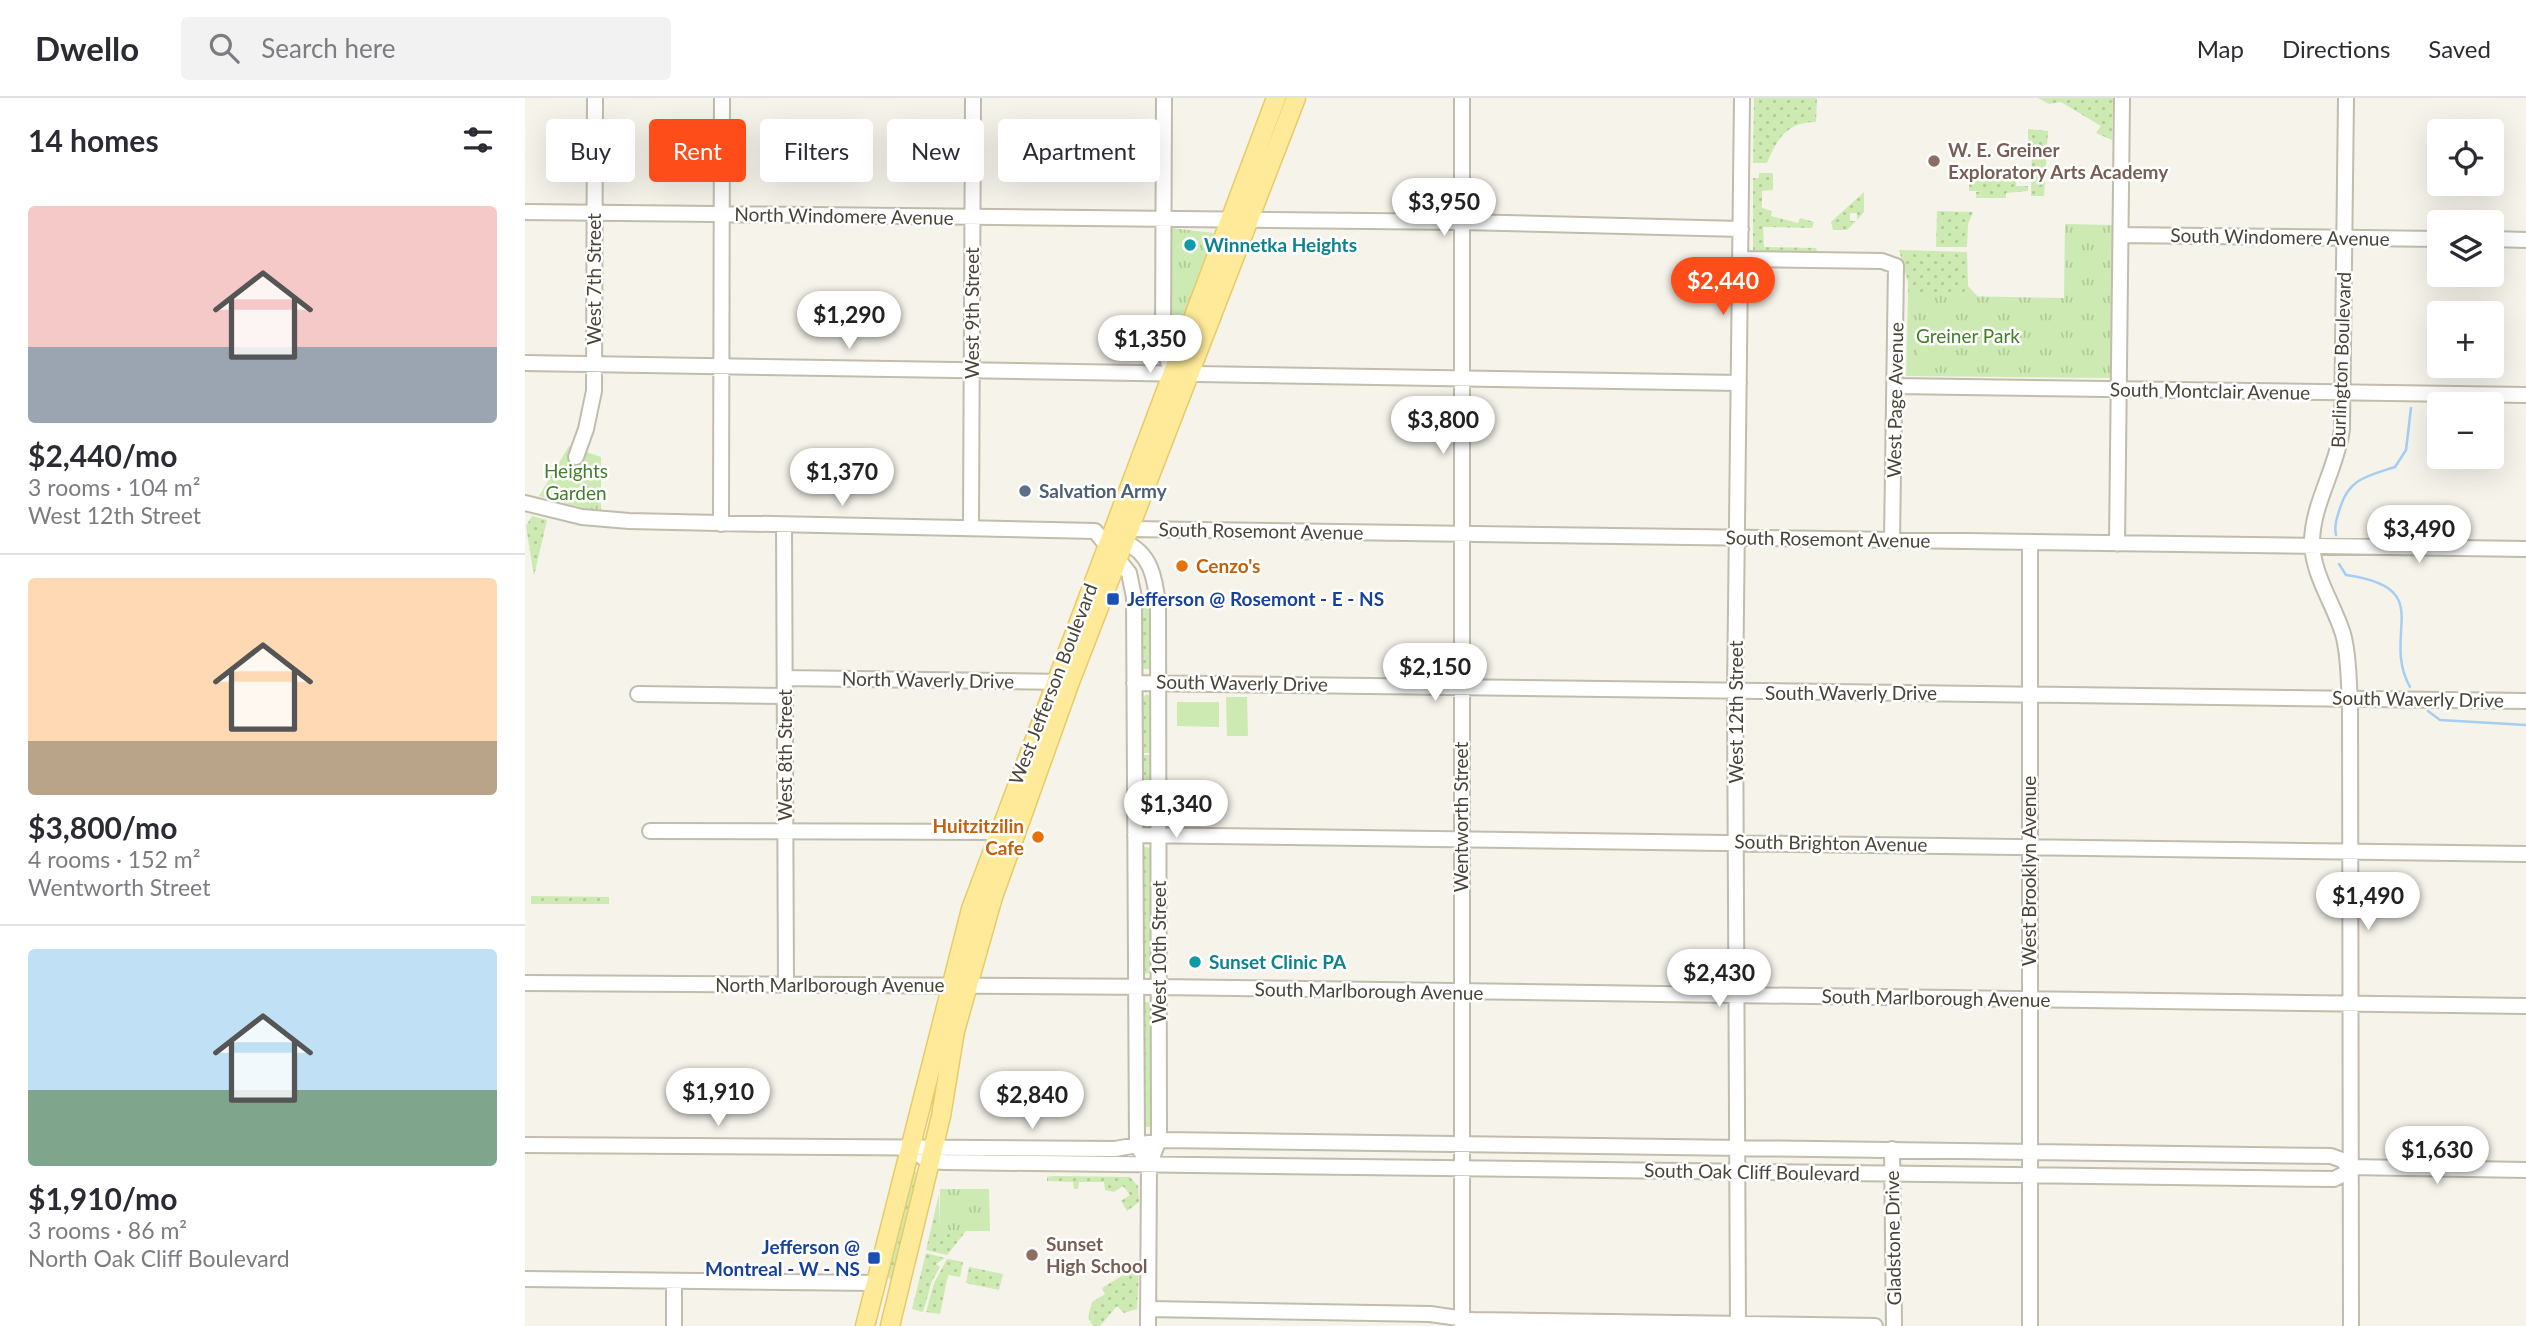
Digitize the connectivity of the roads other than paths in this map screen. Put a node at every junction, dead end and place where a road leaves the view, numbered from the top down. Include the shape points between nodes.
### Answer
1 (595, 98) edge
2 (722, 98) edge
3 (973, 98) edge
4 (1164, 98) edge
5 (1276, 98) edge
6 (1296, 98) edge
7 (1462, 98) edge
8 (1742, 98) edge
9 (2122, 98) edge
10 (2346, 98) edge
11 (525, 212) edge
12 (594, 213) junction
13 (722, 214) junction
14 (973, 217) junction
15 (1163, 220) junction
16 (1240, 221) junction
17 (1462, 222) junction
18 (1741, 229) junction
19 (2121, 235) junction
20 (2345, 237) junction
21 (2427, 239) edge
22 (2504, 239) edge
23 (2526, 240) edge
24 (1741, 259) junction
25 (525, 363) edge
26 (594, 365) junction
27 (722, 367) junction
28 (972, 371) junction
29 (1171, 374) junction
30 (1190, 374) junction
31 (1461, 379) junction
32 (1739, 383) junction
33 (1895, 386) junction
34 (2118, 390) junction
35 (2343, 392) junction
36 (2526, 395) edge
37 (576, 457) dead end
38 (525, 503) edge
39 (721, 524) junction
40 (784, 525) junction
41 (971, 527) junction
42 (1461, 534) junction
43 (1737, 537) junction
44 (1892, 540) junction
45 (1119, 543) junction
46 (2030, 543) junction
47 (2117, 544) junction
48 (2312, 546) junction
49 (2526, 549) edge
50 (785, 678) junction
51 (1062, 682) junction
52 (1158, 682) junction
53 (1134, 683) junction
54 (1460, 686) junction
55 (1735, 692) junction
56 (638, 694) dead end
57 (2029, 694) junction
58 (785, 696) junction
59 (2350, 698) junction
60 (2526, 701) edge
61 (650, 831) dead end
62 (785, 832) junction
63 (997, 832) junction
64 (1016, 832) junction
65 (1135, 835) junction
66 (1159, 835) junction
67 (1461, 839) junction
68 (1735, 842) junction
69 (2029, 847) junction
70 (2350, 851) junction
71 (2526, 853) edge
72 (525, 983) edge
73 (786, 985) junction
74 (958, 986) junction
75 (1159, 987) junction
76 (1136, 988) junction
77 (1462, 992) junction
78 (1737, 995) junction
79 (2030, 999) junction
80 (2350, 1004) junction
81 (2526, 1006) edge
82 (1159, 1140) junction
83 (525, 1145) edge
84 (1137, 1145) junction
85 (1462, 1146) junction
86 (1736, 1147) junction
87 (909, 1149) junction
88 (1892, 1150) junction
89 (2030, 1153) junction
90 (933, 1155) junction
91 (1149, 1165) junction
92 (2349, 1167) junction
93 (1462, 1168) junction
94 (2526, 1170) edge
95 (1735, 1172) junction
96 (1892, 1174) junction
97 (2030, 1176) junction
98 (525, 1279) edge
99 (674, 1282) junction
100 (876, 1283) junction
101 (898, 1292) junction
102 (1148, 1310) junction
103 (1462, 1323) edge
104 (1738, 1325) edge
105 (674, 1326) edge
106 (865, 1326) edge
107 (890, 1326) edge
108 (1147, 1326) edge
109 (1875, 1326) edge
110 (1894, 1326) edge
111 (2030, 1326) edge
112 (2351, 1326) edge

1 - 12 street, West 7th Street
2 - 13 street
3 - 14 street, West 9th Street
4 - 15 street
5 - 16 main road, West Jefferson Boulevard
6 - 16 main road, West Jefferson Boulevard
7 - 17 street, Wentworth Street
8 - 18 street, West 12th Street
9 - 19 street
10 - 20 street, Burlington Boulevard
11 - 12 street, North Windomere Avenue
12 - 13 street, North Windomere Avenue
12 - 26 street, West 7th Street
13 - 14 street, North Windomere Avenue
13 - 27 street
14 - 15 street, North Windomere Avenue
14 - 28 street, West 9th Street
15 - 16 street
15 - 29 street via 1164,352
16 - 17 street
16 - 29 main road, West Jefferson Boulevard
16 - 30 main road, West Jefferson Boulevard
17 - 18 street
17 - 31 street, Wentworth Street
18 - 24 street, West 12th Street
19 - 20 street, South Windomere Avenue
19 - 34 street
20 - 21 street, South Windomere Avenue
20 - 35 street, Burlington Boulevard
22 - 23 street
24 - 32 street, West 12th Street
24 - 33 street, West Page Avenue via 1892,262 1898,275
25 - 26 street
26 - 27 street
26 - 37 street, West 7th Street via 591,412
27 - 28 street
27 - 39 street
28 - 29 street
28 - 41 street, West 9th Street
29 - 30 street
29 - 45 main road, West Jefferson Boulevard
30 - 31 street
30 - 45 main road, West Jefferson Boulevard
31 - 32 street
31 - 42 street, Wentworth Street
32 - 43 street, West 12th Street
33 - 34 street, South Montclair Avenue
33 - 44 street, West Page Avenue
34 - 35 street, South Montclair Avenue
34 - 47 street
35 - 36 street, South Montclair Avenue
35 - 48 street, Burlington Boulevard via 2339,450 2316,515
38 - 39 street via 595,519
39 - 40 street
40 - 41 street
40 - 50 street, West 8th Street
41 - 45 street via 1089,529
42 - 43 street, South Rosemont Avenue
42 - 45 street, South Rosemont Avenue
42 - 54 street, Wentworth Street
43 - 44 street, South Rosemont Avenue
43 - 55 street, West 12th Street
44 - 46 street, South Rosemont Avenue
45 - 51 main road, West Jefferson Boulevard
45 - 52 street, West 10th Street via 1144,553 1153,577 1158,605
45 - 53 street, West 10th Street via 1132,581
46 - 47 street, South Rosemont Avenue
46 - 57 street, West Brooklyn Avenue
47 - 48 street, South Rosemont Avenue
48 - 49 street, South Rosemont Avenue
48 - 59 street, Burlington Boulevard via 2344,637
50 - 51 street, North Waverly Drive
50 - 58 street, West 8th Street
51 - 63 main road, West Jefferson Boulevard
51 - 64 main road, West Jefferson Boulevard
52 - 53 street, South Waverly Drive
52 - 54 street, South Waverly Drive
52 - 66 street, West 10th Street
53 - 65 street, West 10th Street
54 - 55 street, South Waverly Drive
54 - 67 street, Wentworth Street
55 - 57 street, South Waverly Drive
55 - 68 street, West 12th Street
56 - 58 street
57 - 59 street, South Waverly Drive
57 - 69 street, West Brooklyn Avenue
58 - 62 street, West 8th Street
59 - 60 street, South Waverly Drive
59 - 70 street, Burlington Boulevard
61 - 62 street
62 - 63 street
62 - 73 street, West 8th Street
63 - 64 street
63 - 74 main road, West Jefferson Boulevard via 971,909
64 - 74 main road, West Jefferson Boulevard
65 - 66 street, South Brighton Avenue
65 - 76 street, West 10th Street
66 - 67 street, South Brighton Avenue
66 - 75 street, West 10th Street
67 - 68 street, South Brighton Avenue
67 - 77 street, Wentworth Street
68 - 69 street, South Brighton Avenue
68 - 78 street, West 12th Street
69 - 70 street, South Brighton Avenue
69 - 79 street, West Brooklyn Avenue
70 - 71 street, South Brighton Avenue
70 - 80 street, Burlington Boulevard
72 - 73 street, North Marlborough Avenue
73 - 74 street, North Marlborough Avenue
74 - 76 street, North Marlborough Avenue
74 - 87 main road, West Jefferson Boulevard
74 - 90 main road, West Jefferson Boulevard
75 - 76 street, South Marlborough Avenue
75 - 77 street, South Marlborough Avenue
75 - 82 street, West 10th Street
76 - 84 street, West 10th Street
77 - 78 street, South Marlborough Avenue
77 - 85 street, Wentworth Street
78 - 79 street, South Marlborough Avenue
78 - 86 street, West 12th Street
79 - 80 street, South Marlborough Avenue
79 - 89 street, West Brooklyn Avenue
80 - 81 street, South Marlborough Avenue
80 - 92 street, Burlington Boulevard
82 - 84 street, South Oak Cliff Boulevard
82 - 85 street, South Oak Cliff Boulevard
82 - 91 street, West 10th Street
83 - 87 street
84 - 90 street, South Oak Cliff Boulevard
84 - 91 street
85 - 86 street, South Oak Cliff Boulevard
85 - 93 street, Wentworth Street
86 - 88 street, South Oak Cliff Boulevard
86 - 95 street, West 12th Street
87 - 90 street
87 - 100 main road, West Jefferson Boulevard
88 - 89 street, South Oak Cliff Boulevard
88 - 96 street, Gladstone Drive
89 - 92 street, South Oak Cliff Boulevard via 2332,1156
89 - 97 street, West Brooklyn Avenue
90 - 91 street, South Oak Cliff Boulevard
90 - 101 main road, West Jefferson Boulevard
91 - 93 street, South Oak Cliff Boulevard
91 - 102 street, West 10th Street
92 - 94 street, South Oak Cliff Boulevard
92 - 97 street, South Oak Cliff Boulevard via 2334,1180
92 - 112 street, Burlington Boulevard
93 - 95 street, South Oak Cliff Boulevard
93 - 103 street, Wentworth Street
95 - 96 street, South Oak Cliff Boulevard
95 - 104 street, West 12th Street
96 - 97 street, South Oak Cliff Boulevard
96 - 110 street, Gladstone Drive
97 - 111 street, West Brooklyn Avenue
98 - 99 street
99 - 100 street
99 - 105 street
100 - 101 main road
100 - 106 main road, West Jefferson Boulevard
101 - 107 main road, West Jefferson Boulevard
102 - 103 street via 1430,1314
102 - 108 street, West 10th Street
103 - 104 street
104 - 109 street

